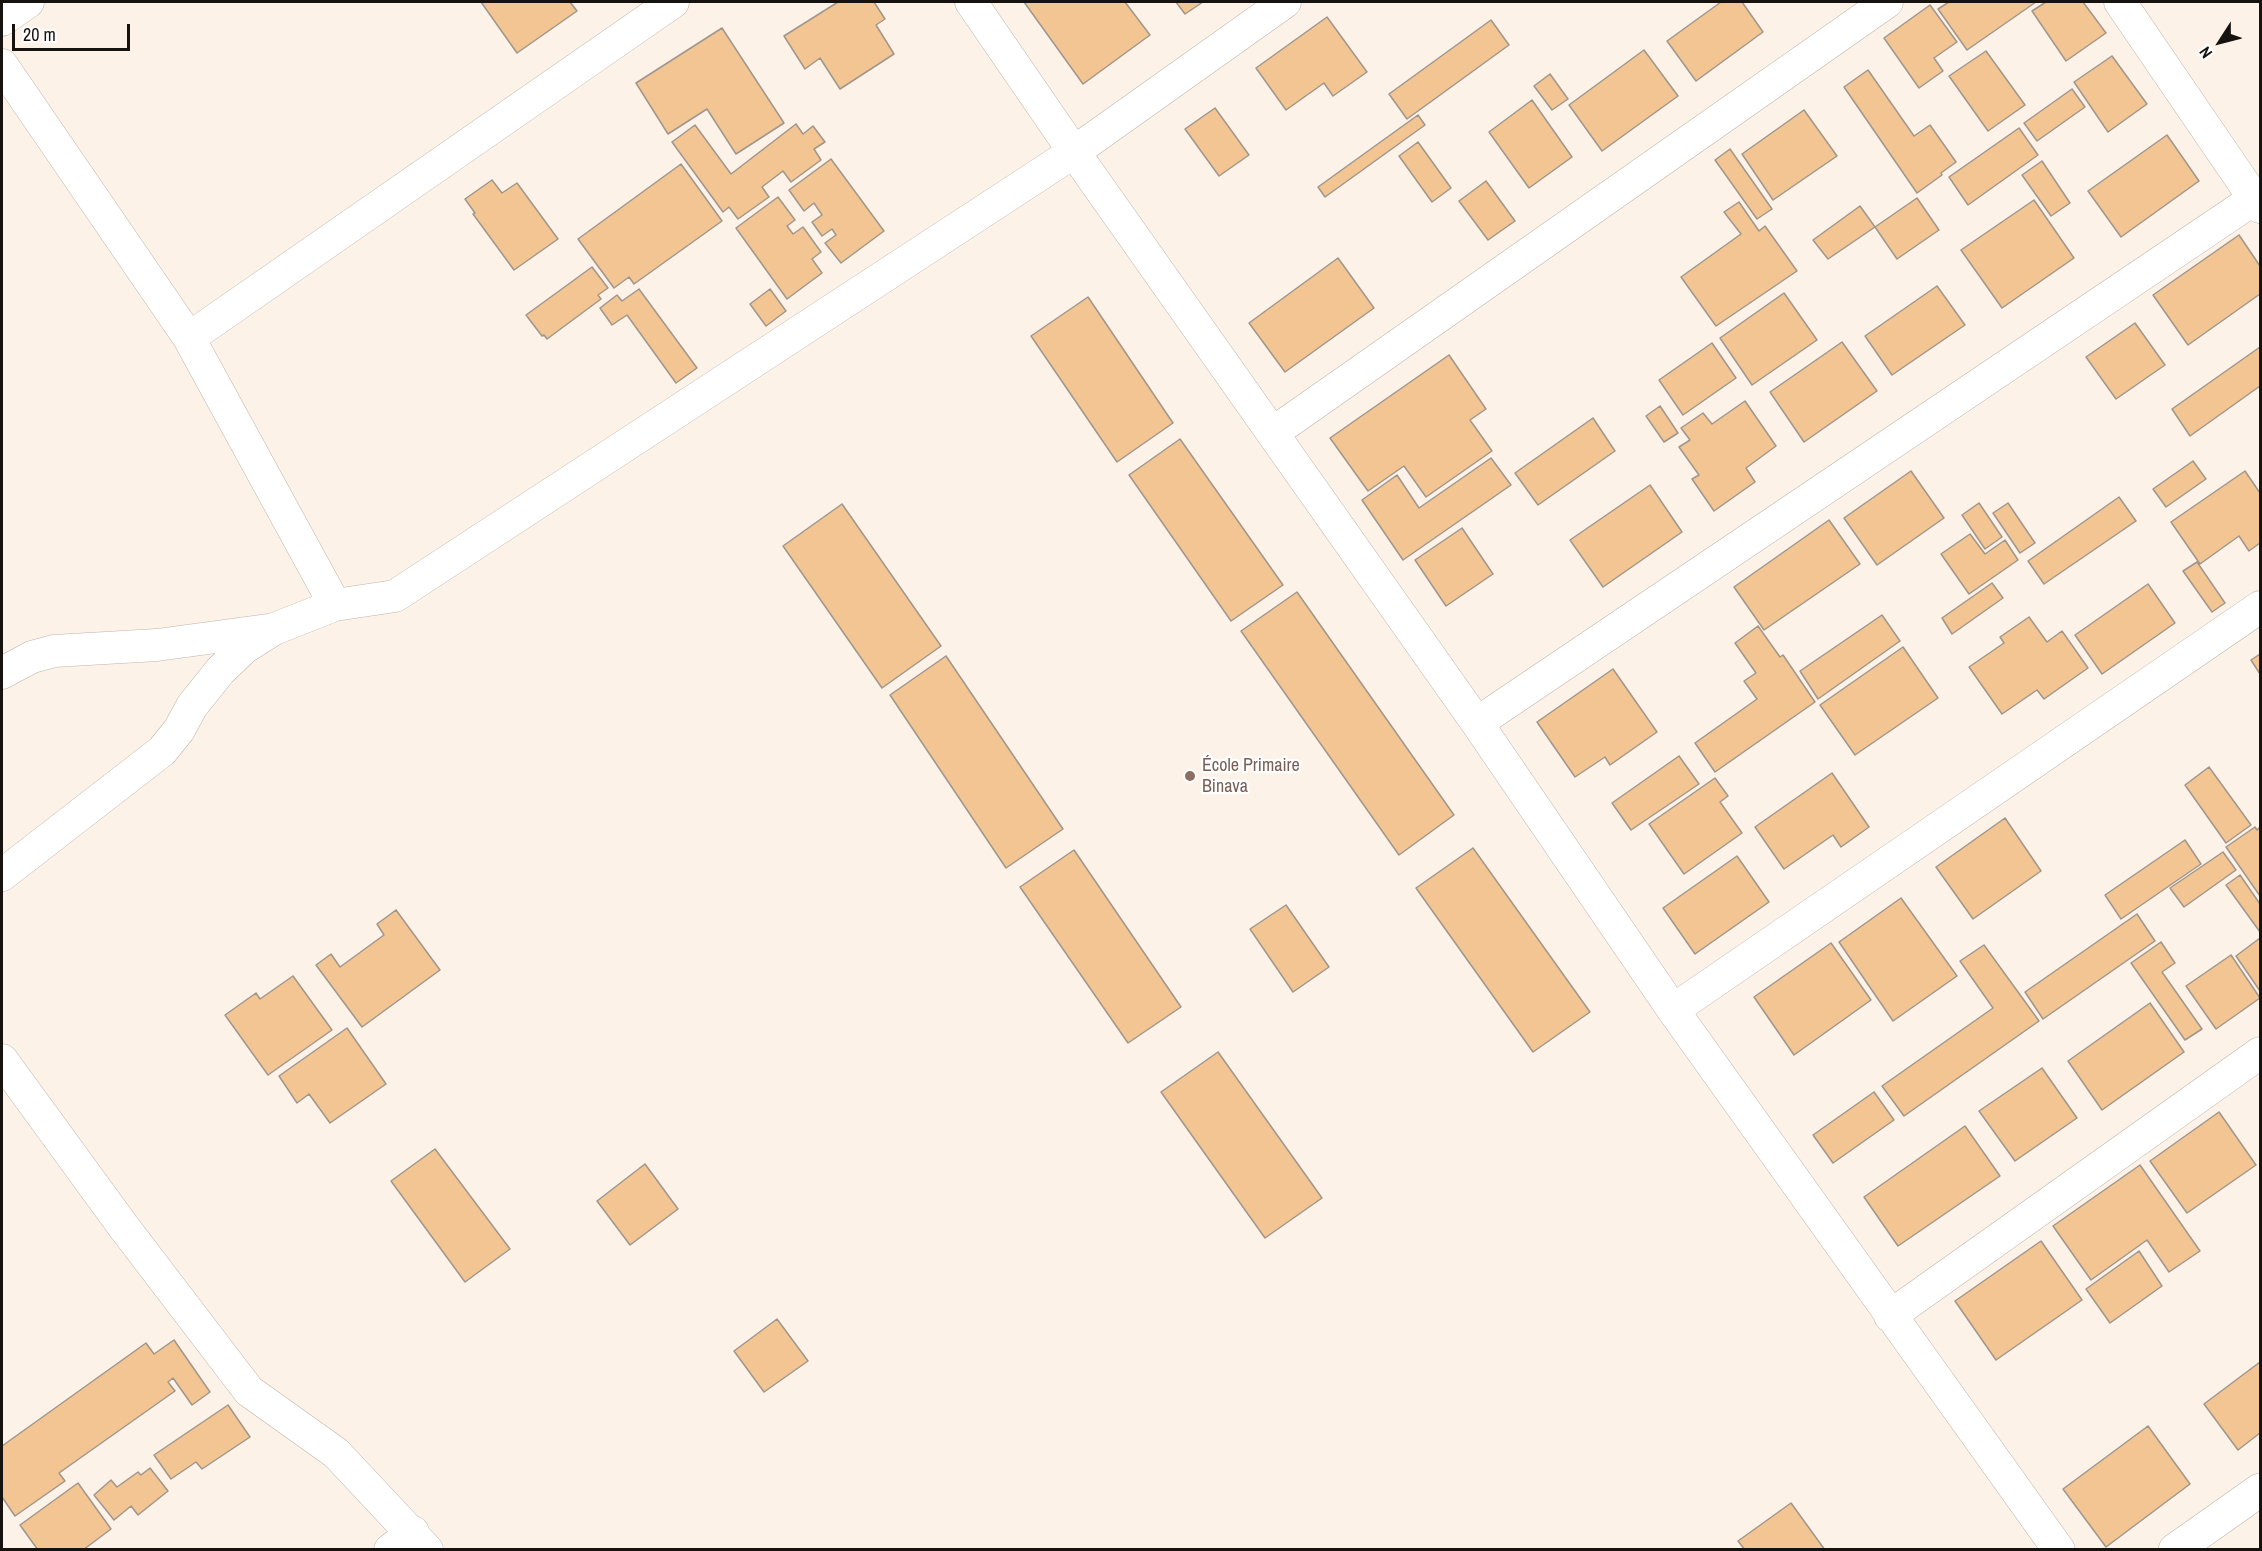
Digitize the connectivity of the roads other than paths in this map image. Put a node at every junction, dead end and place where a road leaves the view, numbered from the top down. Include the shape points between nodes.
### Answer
1 (28, 2) edge
2 (674, 2) edge
3 (971, 2) edge
4 (1285, 2) edge
5 (1887, 2) edge
6 (2120, 2) edge
7 (2, 20) edge
8 (2, 65) edge
9 (1074, 152) junction
10 (2259, 200) edge
11 (189, 338) junction
12 (1274, 432) junction
13 (335, 605) junction
14 (2260, 607) edge
15 (274, 629) junction
16 (2, 673) edge
17 (1477, 723) junction
18 (2, 875) edge
19 (1673, 1010) junction
20 (2260, 1053) edge
21 (2, 1060) edge
22 (1890, 1316) junction
23 (2260, 1490) edge
24 (410, 1544) edge
25 (2059, 1550) edge
26 (2175, 1550) edge

1 - 7 street
2 - 11 street
3 - 9 street
4 - 9 street
5 - 12 street
6 - 10 street
8 - 11 street
9 - 12 street
9 - 13 street via 395,596
10 - 17 street
11 - 13 street
12 - 17 street
13 - 15 street
14 - 19 street
15 - 16 street via 157,645 54,651 32,657
15 - 18 street via 244,648 220,671 162,751
17 - 19 street
19 - 22 street
20 - 22 street
21 - 24 street via 249,1391 336,1453
22 - 25 street
23 - 26 street

